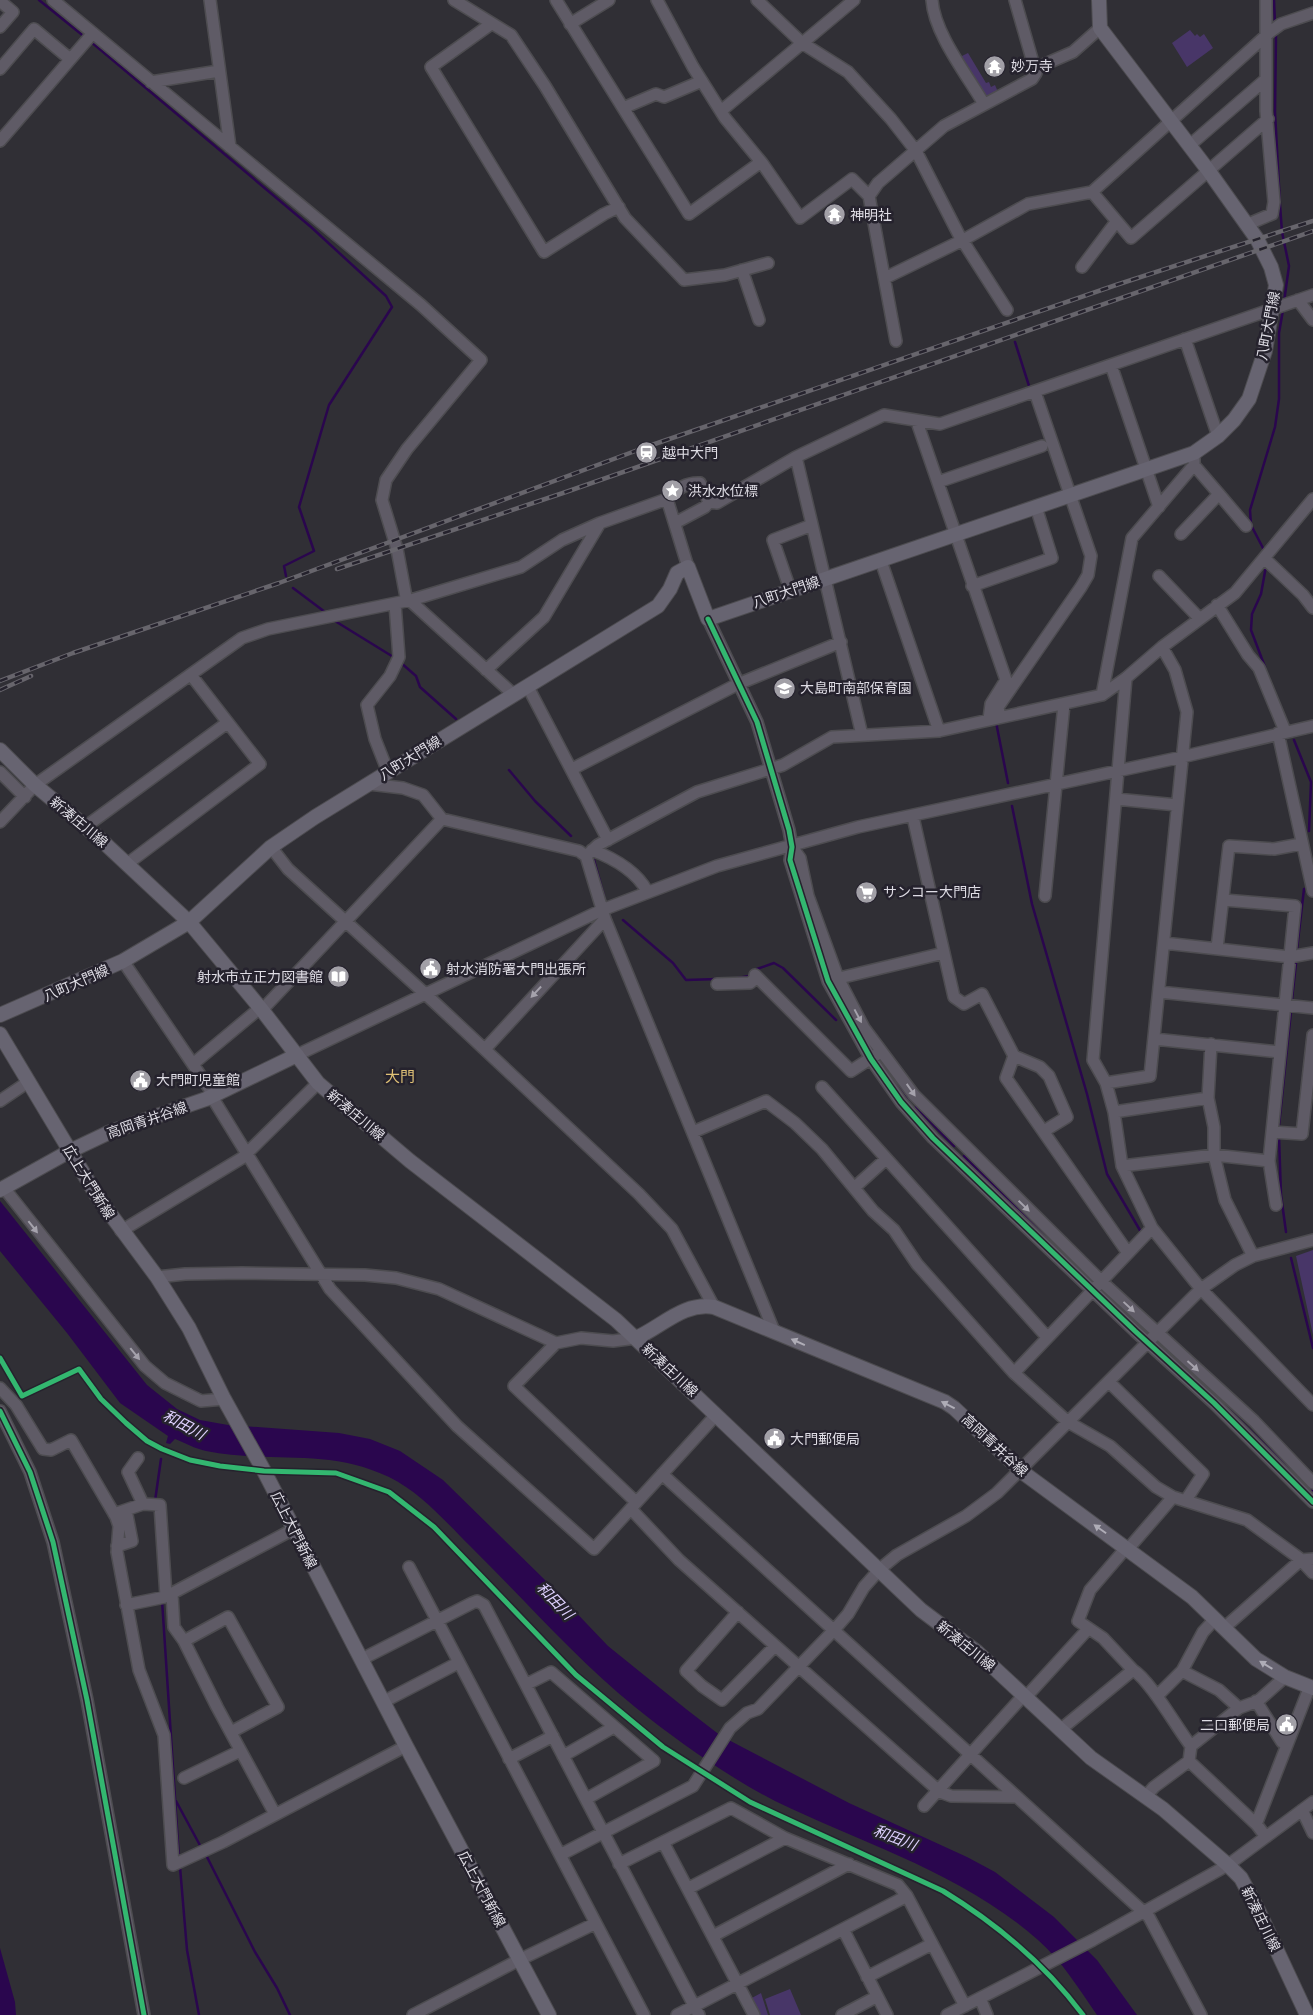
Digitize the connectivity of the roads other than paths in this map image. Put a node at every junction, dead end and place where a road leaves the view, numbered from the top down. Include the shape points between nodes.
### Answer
1 (53, 0) edge
2 (210, 0) edge
3 (454, 0) edge
4 (556, 0) edge
5 (609, 0) edge
6 (657, 0) edge
7 (757, 0) edge
8 (854, 0) edge
9 (932, 0) edge
10 (1015, 0) edge
11 (1099, 0) edge
12 (1266, 0) edge
13 (0, 2) edge
14 (1313, 13) edge
15 (491, 24) junction
16 (570, 24) junction
17 (0, 27) edge
18 (1100, 28) junction
19 (93, 33) junction
20 (1269, 33) junction
21 (802, 44) junction
22 (70, 59) junction
23 (1036, 68) junction
24 (0, 69) edge
25 (219, 71) junction
26 (1265, 80) junction
27 (702, 81) junction
28 (151, 82) junction
29 (984, 104) junction
30 (623, 108) junction
31 (721, 111) junction
32 (1268, 119) junction
33 (1171, 120) junction
34 (0, 141) edge
35 (1190, 145) junction
36 (230, 147) junction
37 (916, 151) junction
38 (761, 162) junction
39 (1208, 170) junction
40 (1092, 192) junction
41 (869, 196) junction
42 (619, 207) junction
43 (1116, 222) junction
44 (1246, 225) junction
45 (963, 240) junction
46 (768, 263) dead end
47 (1082, 267) dead end
48 (742, 270) junction
49 (884, 278) junction
50 (1313, 295) edge
51 (1298, 300) junction
52 (1272, 309) junction
53 (1007, 310) dead end
54 (759, 320) dead end
55 (1313, 320) edge
56 (1185, 339) junction
57 (896, 340) dead end
58 (1111, 365) junction
59 (1035, 392) junction
60 (917, 422) junction
61 (1218, 436) junction
62 (1042, 446) dead end
63 (796, 457) junction
64 (1194, 459) junction
65 (1146, 469) junction
66 (938, 482) junction
67 (1219, 494) junction
68 (1071, 495) junction
69 (1313, 499) edge
70 (667, 500) junction
71 (710, 502) junction
72 (1036, 507) junction
73 (1159, 507) junction
74 (600, 523) junction
75 (675, 523) junction
76 (812, 525) junction
77 (1246, 526) dead end
78 (1181, 534) dead end
79 (956, 535) junction
80 (1264, 558) junction
81 (881, 561) junction
82 (688, 567) junction
83 (1158, 576) dead end
84 (826, 579) junction
85 (972, 586) junction
86 (791, 592) junction
87 (411, 600) junction
88 (395, 604) junction
89 (1312, 604) edge
90 (1217, 606) junction
91 (1200, 618) junction
92 (708, 619) junction
93 (841, 642) junction
94 (1162, 647) junction
95 (486, 670) junction
96 (191, 675) junction
97 (1126, 678) junction
98 (738, 684) junction
99 (528, 687) junction
100 (513, 694) junction
101 (1102, 695) junction
102 (1064, 704) junction
103 (994, 718) junction
104 (227, 723) junction
105 (1313, 726) edge
106 (939, 731) junction
107 (1282, 732) junction
108 (862, 734) junction
109 (0, 750) edge
110 (1182, 757) junction
111 (772, 768) junction
112 (572, 769) junction
113 (1118, 771) junction
114 (0, 772) edge
115 (388, 772) junction
116 (369, 784) junction
117 (35, 785) junction
118 (1055, 785) junction
119 (25, 797) junction
120 (1116, 799) junction
121 (1177, 805) junction
122 (913, 817) junction
123 (442, 819) junction
124 (0, 822) edge
125 (85, 827) junction
126 (608, 840) junction
127 (1302, 844) junction
128 (271, 847) junction
129 (792, 847) junction
130 (589, 853) junction
131 (127, 864) junction
132 (647, 891) junction
133 (1313, 891) edge
134 (1046, 896) dead end
135 (1224, 900) junction
136 (604, 914) junction
137 (347, 921) junction
138 (189, 922) junction
139 (1164, 943) junction
140 (1218, 948) junction
141 (944, 953) junction
142 (1313, 953) edge
143 (1290, 956) junction
144 (123, 961) junction
145 (833, 979) junction
146 (717, 984) dead end
147 (1159, 992) junction
148 (427, 995) junction
149 (1284, 1004) junction
150 (261, 1008) junction
151 (1313, 1008) edge
152 (0, 1015) edge
153 (0, 1034) edge
154 (1313, 1035) edge
155 (1154, 1039) junction
156 (1211, 1044) junction
157 (484, 1049) junction
158 (881, 1052) junction
159 (1279, 1052) junction
160 (297, 1055) junction
161 (1014, 1056) junction
162 (871, 1059) junction
163 (194, 1064) junction
164 (28, 1082) junction
165 (1106, 1082) junction
166 (318, 1083) junction
167 (822, 1087) dead end
168 (1310, 1088) edge
169 (212, 1097) junction
170 (1208, 1098) junction
171 (0, 1101) edge
172 (1114, 1112) junction
173 (693, 1132) junction
174 (1044, 1132) junction
175 (1272, 1132) junction
176 (70, 1151) junction
177 (248, 1153) junction
178 (1214, 1155) junction
179 (886, 1159) junction
180 (1269, 1161) junction
181 (1122, 1166) junction
182 (2, 1187) edge
183 (855, 1188) junction
184 (1276, 1205) dead end
185 (1152, 1228) junction
186 (121, 1231) junction
187 (1313, 1240) edge
188 (1128, 1253) junction
189 (1253, 1256) junction
190 (320, 1275) junction
191 (157, 1277) junction
192 (1101, 1281) junction
193 (1201, 1289) junction
194 (1093, 1290) junction
195 (714, 1307) junction
196 (774, 1331) junction
197 (1158, 1333) junction
198 (1048, 1337) junction
199 (636, 1338) junction
200 (556, 1343) junction
201 (1148, 1343) junction
202 (1014, 1373) junction
203 (1109, 1382) junction
204 (0, 1388) edge
205 (226, 1404) junction
206 (1313, 1405) edge
207 (0, 1412) edge
208 (716, 1415) junction
209 (1068, 1422) junction
210 (138, 1458) dead end
211 (1020, 1470) junction
212 (662, 1474) junction
213 (1313, 1483) edge
214 (1173, 1498) junction
215 (1186, 1500) junction
216 (1313, 1502) edge
217 (143, 1504) junction
218 (634, 1505) junction
219 (126, 1510) junction
220 (114, 1514) junction
221 (292, 1530) junction
222 (117, 1546) junction
223 (1127, 1548) junction
224 (1313, 1559) edge
225 (1300, 1560) junction
226 (409, 1567) dead end
227 (880, 1569) junction
228 (1313, 1573) edge
229 (165, 1597) junction
230 (126, 1605) junction
231 (738, 1612) junction
232 (436, 1621) junction
233 (1220, 1624) junction
234 (1088, 1629) junction
235 (834, 1630) junction
236 (184, 1641) junction
237 (775, 1646) junction
238 (362, 1659) junction
239 (458, 1663) junction
240 (799, 1666) junction
241 (1133, 1670) junction
242 (1182, 1672) junction
243 (1286, 1677) junction
244 (527, 1684) junction
245 (1311, 1687) edge
246 (1157, 1696) junction
247 (1024, 1697) junction
248 (1256, 1701) junction
249 (383, 1702) junction
250 (1239, 1708) junction
251 (614, 1727) junction
252 (1060, 1730) junction
253 (231, 1732) junction
254 (552, 1736) junction
255 (1287, 1744) junction
256 (406, 1746) junction
257 (1191, 1746) junction
258 (240, 1751) junction
259 (970, 1755) junction
260 (563, 1756) junction
261 (509, 1759) junction
262 (1189, 1761) junction
263 (184, 1778) dead end
264 (938, 1791) junction
265 (1146, 1796) junction
266 (1017, 1797) junction
267 (586, 1799) junction
268 (1313, 1802) edge
269 (924, 1806) dead end
270 (1302, 1810) junction
271 (275, 1814) junction
272 (1257, 1825) junction
273 (602, 1831) junction
274 (1313, 1833) edge
275 (1266, 1837) junction
276 (785, 1838) junction
277 (663, 1842) junction
278 (560, 1854) junction
279 (619, 1864) junction
280 (849, 1864) junction
281 (1228, 1865) junction
282 (689, 1888) junction
283 (907, 1896) junction
284 (1143, 1913) junction
285 (594, 1924) junction
286 (843, 1929) junction
287 (713, 1936) junction
288 (932, 1944) junction
289 (519, 1960) junction
290 (867, 1977) junction
291 (737, 1983) junction
292 (876, 1997) junction
293 (980, 1998) junction
294 (965, 2006) junction
295 (697, 2010) edge
296 (144, 2015) edge
297 (414, 2015) edge
298 (549, 2015) edge
299 (644, 2015) edge
300 (677, 2015) edge
301 (754, 2015) edge
302 (842, 2015) edge
303 (887, 2015) edge
304 (947, 2015) edge
305 (987, 2015) edge
306 (1201, 2015) edge
307 (1307, 2015) edge

1 - 19 street
2 - 25 street
3 - 15 street
4 - 16 street
5 - 16 street
6 - 27 street
7 - 21 street
8 - 21 street
9 - 29 street via 945,38
10 - 23 street
11 - 18 main road
12 - 20 street
13 - 17 street via 13,12
14 - 20 street via 1281,24
15 - 42 street via 511,36 546,86
15 - 42 street via 431,67 544,252
16 - 30 street
18 - 23 street via 1073,52
18 - 33 main road, 八町大門線
19 - 22 street
19 - 28 street
20 - 26 street
20 - 33 street
21 - 31 street
21 - 37 street via 848,72 892,119
22 - 24 street via 34,29
22 - 34 street
23 - 29 street via 1032,79
25 - 28 street
25 - 36 street
26 - 32 street
26 - 35 street
27 - 30 street via 664,97 656,94
27 - 31 street
28 - 36 street
29 - 37 street via 944,126
30 - 38 street via 689,214
31 - 38 street
32 - 39 street
32 - 44 street via 1272,214
33 - 35 main road, 八町大門線
33 - 40 street
35 - 39 main road, 八町大門線
36 - 87 street via 481,360 407,449 386,480 382,500 406,598
37 - 41 street via 878,183
37 - 45 street
38 - 41 street via 800,218 852,179
39 - 43 street via 1131,238
39 - 44 main road, 八町大門線
40 - 43 street
40 - 45 street via 1028,204
41 - 49 street
42 - 48 street via 625,218 684,280
43 - 47 street
44 - 52 main road, 八町大門線 via 1271,267 1276,285
45 - 49 street
45 - 53 street
46 - 48 street
48 - 54 street
49 - 57 street
50 - 51 street
51 - 52 street
51 - 55 street
52 - 56 street
52 - 61 main road, 八町大門線 via 1265,351 1249,399
56 - 58 street
56 - 61 street
58 - 59 street
58 - 65 street
59 - 60 street via 940,424
59 - 68 street
60 - 63 street via 884,415
60 - 66 street
61 - 64 main road, 八町大門線
62 - 66 street
63 - 71 street via 717,503
63 - 76 street
64 - 65 main road, 八町大門線
64 - 67 street
64 - 73 street
65 - 68 main road, 八町大門線
65 - 73 street
66 - 79 street
67 - 77 street
67 - 78 street
68 - 72 main road, 八町大門線
68 - 103 street via 1091,556 1088,575
69 - 80 street
70 - 71 street via 674,491 690,482 700,483
70 - 74 street
70 - 75 street
71 - 75 street
72 - 79 main road, 八町大門線
72 - 85 street via 1052,558
73 - 101 street via 1132,538
74 - 87 street via 562,540 521,567
74 - 95 street via 544,617
75 - 82 street
76 - 84 street
76 - 86 street via 774,540
79 - 81 main road, 八町大門線
79 - 85 street
80 - 89 street
80 - 90 street via 1234,593
81 - 84 main road, 八町大門線
81 - 106 street
82 - 92 main road
82 - 99 main road, 八町大門線 via 677,573 658,606
83 - 91 street
84 - 86 main road, 八町大門線
84 - 93 street
85 - 103 street via 1006,680 991,704
86 - 92 main road, 八町大門線
87 - 88 street
87 - 95 street
88 - 96 street via 254,633
88 - 115 street via 399,657 390,676 367,705
90 - 91 street
90 - 107 street via 1259,668
91 - 94 street
92 - 98 street
93 - 98 street
93 - 108 street
94 - 97 street
94 - 110 street via 1175,670 1187,712
95 - 100 street
96 - 104 street
96 - 117 street
97 - 101 street
97 - 113 street
98 - 111 street via 757,722
98 - 112 street
99 - 100 main road, 八町大門線
99 - 112 street
100 - 115 main road, 八町大門線
101 - 102 street
102 - 103 street
102 - 118 street
103 - 106 street
104 - 125 street
104 - 131 street via 260,764
105 - 107 street
106 - 108 street
107 - 110 street
107 - 127 street
108 - 111 street via 832,737
109 - 117 main road, 新湊庄川線
110 - 113 street
110 - 121 street
111 - 126 street via 697,792
111 - 129 street
112 - 126 street
113 - 118 street
113 - 120 street
114 - 119 street
115 - 116 main road, 八町大門線
116 - 123 street via 404,788 424,795
116 - 128 main road, 八町大門線
117 - 119 street
117 - 125 main road, 新湊庄川線
118 - 122 street
118 - 134 street
119 - 124 street
120 - 121 street
120 - 165 street via 1093,1060
121 - 139 street
122 - 129 street via 858,827
122 - 141 street
123 - 130 street
123 - 137 street
125 - 131 main road, 新湊庄川線
126 - 130 street
127 - 133 street
127 - 135 street via 1274,849 1229,846
128 - 137 street via 288,868
128 - 138 main road, 八町大門線
129 - 132 street via 744,857
129 - 145 street via 800,858
130 - 132 street via 614,859
130 - 136 street
131 - 138 main road, 新湊庄川線
132 - 136 street
135 - 140 street
135 - 143 street via 1295,906
136 - 148 street
136 -> 157 street
136 - 173 street
137 - 148 street
137 - 150 street
138 - 144 main road, 八町大門線
138 - 150 main road, 新湊庄川線
139 - 140 street
139 - 147 street
140 - 143 street
141 - 145 street
141 - 161 street via 954,997 964,1004 982,994
142 - 143 street
143 - 149 street
144 - 152 main road, 八町大門線
144 - 163 street
145 -> 158 street
145 - 162 street
146 - 162 street via 750,983 756,976 851,1071
147 - 149 street
147 - 155 street
148 - 157 street
148 - 160 street
149 - 151 street
149 - 159 street
150 - 160 main road, 新湊庄川線
150 - 163 street
153 - 164 main road, 広上大門新線
154 - 168 street
155 - 156 street
155 - 165 street via 1150,1076
156 - 159 street
156 - 170 street
157 - 195 street via 672,1229
158 - 162 street
158 -> 192 street via 914,1095
159 - 175 street
160 - 166 main road, 新湊庄川線
160 - 169 main road, 高岡青井谷線
161 - 174 street via 1006,1078
161 - 174 street via 1040,1067 1049,1076 1066,1117
162 - 194 street via 901,1102 933,1138
163 - 169 street
164 - 171 street
164 - 176 main road, 広上大門新線
165 - 172 street
166 - 177 street
166 - 199 main road, 新湊庄川線 via 410,1161
167 - 179 street
168 - 175 street via 1302,1134
169 - 176 main road, 高岡青井谷線 via 110,1132
169 - 177 street
170 - 172 street
170 - 178 street via 1214,1127
172 - 181 street
173 - 183 street via 766,1101 822,1149
173 - 196 street
174 - 188 street
175 - 180 street
176 - 182 main road, 高岡青井谷線
176 - 186 main road, 広上大門新線
177 - 186 street
177 - 190 street
178 - 180 street
178 - 181 street
178 - 189 street via 1225,1200
179 - 183 street
179 - 198 street
180 - 184 street
181 - 185 street
182 -> 205 street via 145,1366 165,1382 201,1401
183 - 202 street via 894,1230 917,1264
185 - 188 street
185 - 193 street
186 - 191 main road, 広上大門新線
187 - 189 street
188 - 192 street
189 - 193 street
190 - 191 street via 194,1274
190 - 200 street via 396,1278 439,1289
190 - 218 street via 418,1387 457,1426 594,1548
191 - 205 main road, 広上大門新線 via 189,1328
192 - 194 street
192 -> 197 street
193 - 197 street
193 - 206 street
194 - 198 street
194 - 201 street
195 - 196 main road, 高岡青井谷線
195 - 199 main road, 高岡青井谷線 via 702,1305 685,1309
211 -> 196 main road, 高岡青井谷線 via 954,1408
197 - 201 street
197 -> 213 street via 1254,1421
198 - 202 street
199 - 200 street via 613,1341 581,1338
199 - 208 main road, 新湊庄川線
200 - 218 street via 514,1386
201 - 203 street
201 - 216 street via 1214,1403
202 - 209 street
203 - 209 street
203 - 215 street via 1203,1474
204 - 220 street via 16,1405 43,1449 51,1450 71,1440
205 - 221 main road, 広上大門新線 via 264,1471
207 - 296 street via 30,1472 53,1542 87,1700
208 - 212 street
208 - 227 main road, 新湊庄川線
209 - 211 street
209 - 214 street via 1110,1446
210 - 217 street via 128,1472
223 -> 211 main road, 高岡青井谷線
211 - 227 street via 997,1494 966,1516
212 - 218 street
212 - 235 street
214 - 215 street
214 - 223 street
215 - 225 street via 1248,1520
217 - 219 street
217 - 229 street via 160,1505
218 - 231 street via 679,1560
219 - 220 street
219 - 222 street via 132,1541
220 - 222 street via 119,1526
221 - 229 street
221 - 238 main road, 広上大門新線
222 - 230 street
223 - 233 main road, 高岡青井谷線 via 1192,1597
223 - 234 street via 1090,1590 1078,1621
224 - 225 street
225 - 228 street
225 - 233 street
226 - 232 street
227 - 235 street
227 - 247 main road, 新湊庄川線 via 921,1610 977,1652
229 - 230 street
229 - 236 street via 174,1627
230 - 271 street via 139,1670 164,1736 173,1865
231 - 237 street
231 - 237 street via 686,1671 702,1686 722,1700
232 - 238 street
232 - 239 street
232 - 244 street via 472,1602 484,1605
233 - 242 street via 1204,1632
243 -> 233 main road, 高岡青井谷線 via 1256,1659
234 - 241 street via 1103,1638
234 - 247 street
235 - 240 street
235 - 259 street
236 - 253 street
236 - 253 street via 228,1617 278,1707
237 - 240 street
238 - 249 main road, 広上大門新線
239 - 249 street
239 - 261 street
240 - 264 street
240 - 273 street via 758,1709 747,1713 730,1728 693,1786
241 - 246 street
241 - 252 street
242 - 246 street
242 - 250 street via 1218,1690
243 - 245 main road, 高岡青井谷線
243 - 248 street
244 - 251 street via 551,1672
244 - 254 street
245 - 255 street
246 - 257 street
247 - 252 main road, 新湊庄川線
247 - 259 street
248 - 250 street
248 - 255 street via 1282,1742
249 - 256 main road, 広上大門新線
250 - 257 street
251 - 260 street
251 - 267 street via 654,1761
252 - 265 main road, 新湊庄川線 via 1091,1758
253 - 258 street
254 - 260 street
254 - 261 street
255 - 272 street
256 - 271 street
256 - 289 main road, 広上大門新線
257 - 262 street
258 - 263 street
258 - 271 street
259 - 264 street
259 - 266 street
260 - 267 street
261 - 278 street
262 - 265 street
262 - 272 street
264 - 266 street via 951,1796
264 - 269 street
265 - 281 main road, 新湊庄川線
266 - 284 street
267 - 273 street
268 - 270 street
270 - 274 street
270 - 275 street
272 - 275 street
273 - 278 street
273 - 279 street
275 - 281 street
276 - 277 street via 731,1808
276 - 280 street
276 - 282 street
277 - 279 street
277 - 282 street
278 - 285 street
279 - 295 street
280 - 283 street via 898,1885
280 - 287 street
281 - 284 street
281 - 307 main road, 新湊庄川線 via 1241,1878 1259,1912
282 - 287 street
283 - 286 street
283 - 288 street
284 - 293 street
284 - 306 street via 1153,1922
285 - 289 street
285 - 299 street
286 - 290 street
286 - 291 street
287 - 291 street
288 - 290 street
288 - 294 street
289 - 297 street
289 - 298 main road, 広上大門新線
290 - 292 street
291 - 295 street
291 - 301 street
292 - 302 street
292 - 303 street
293 - 294 street
293 - 305 street
294 - 304 street
295 - 300 street

